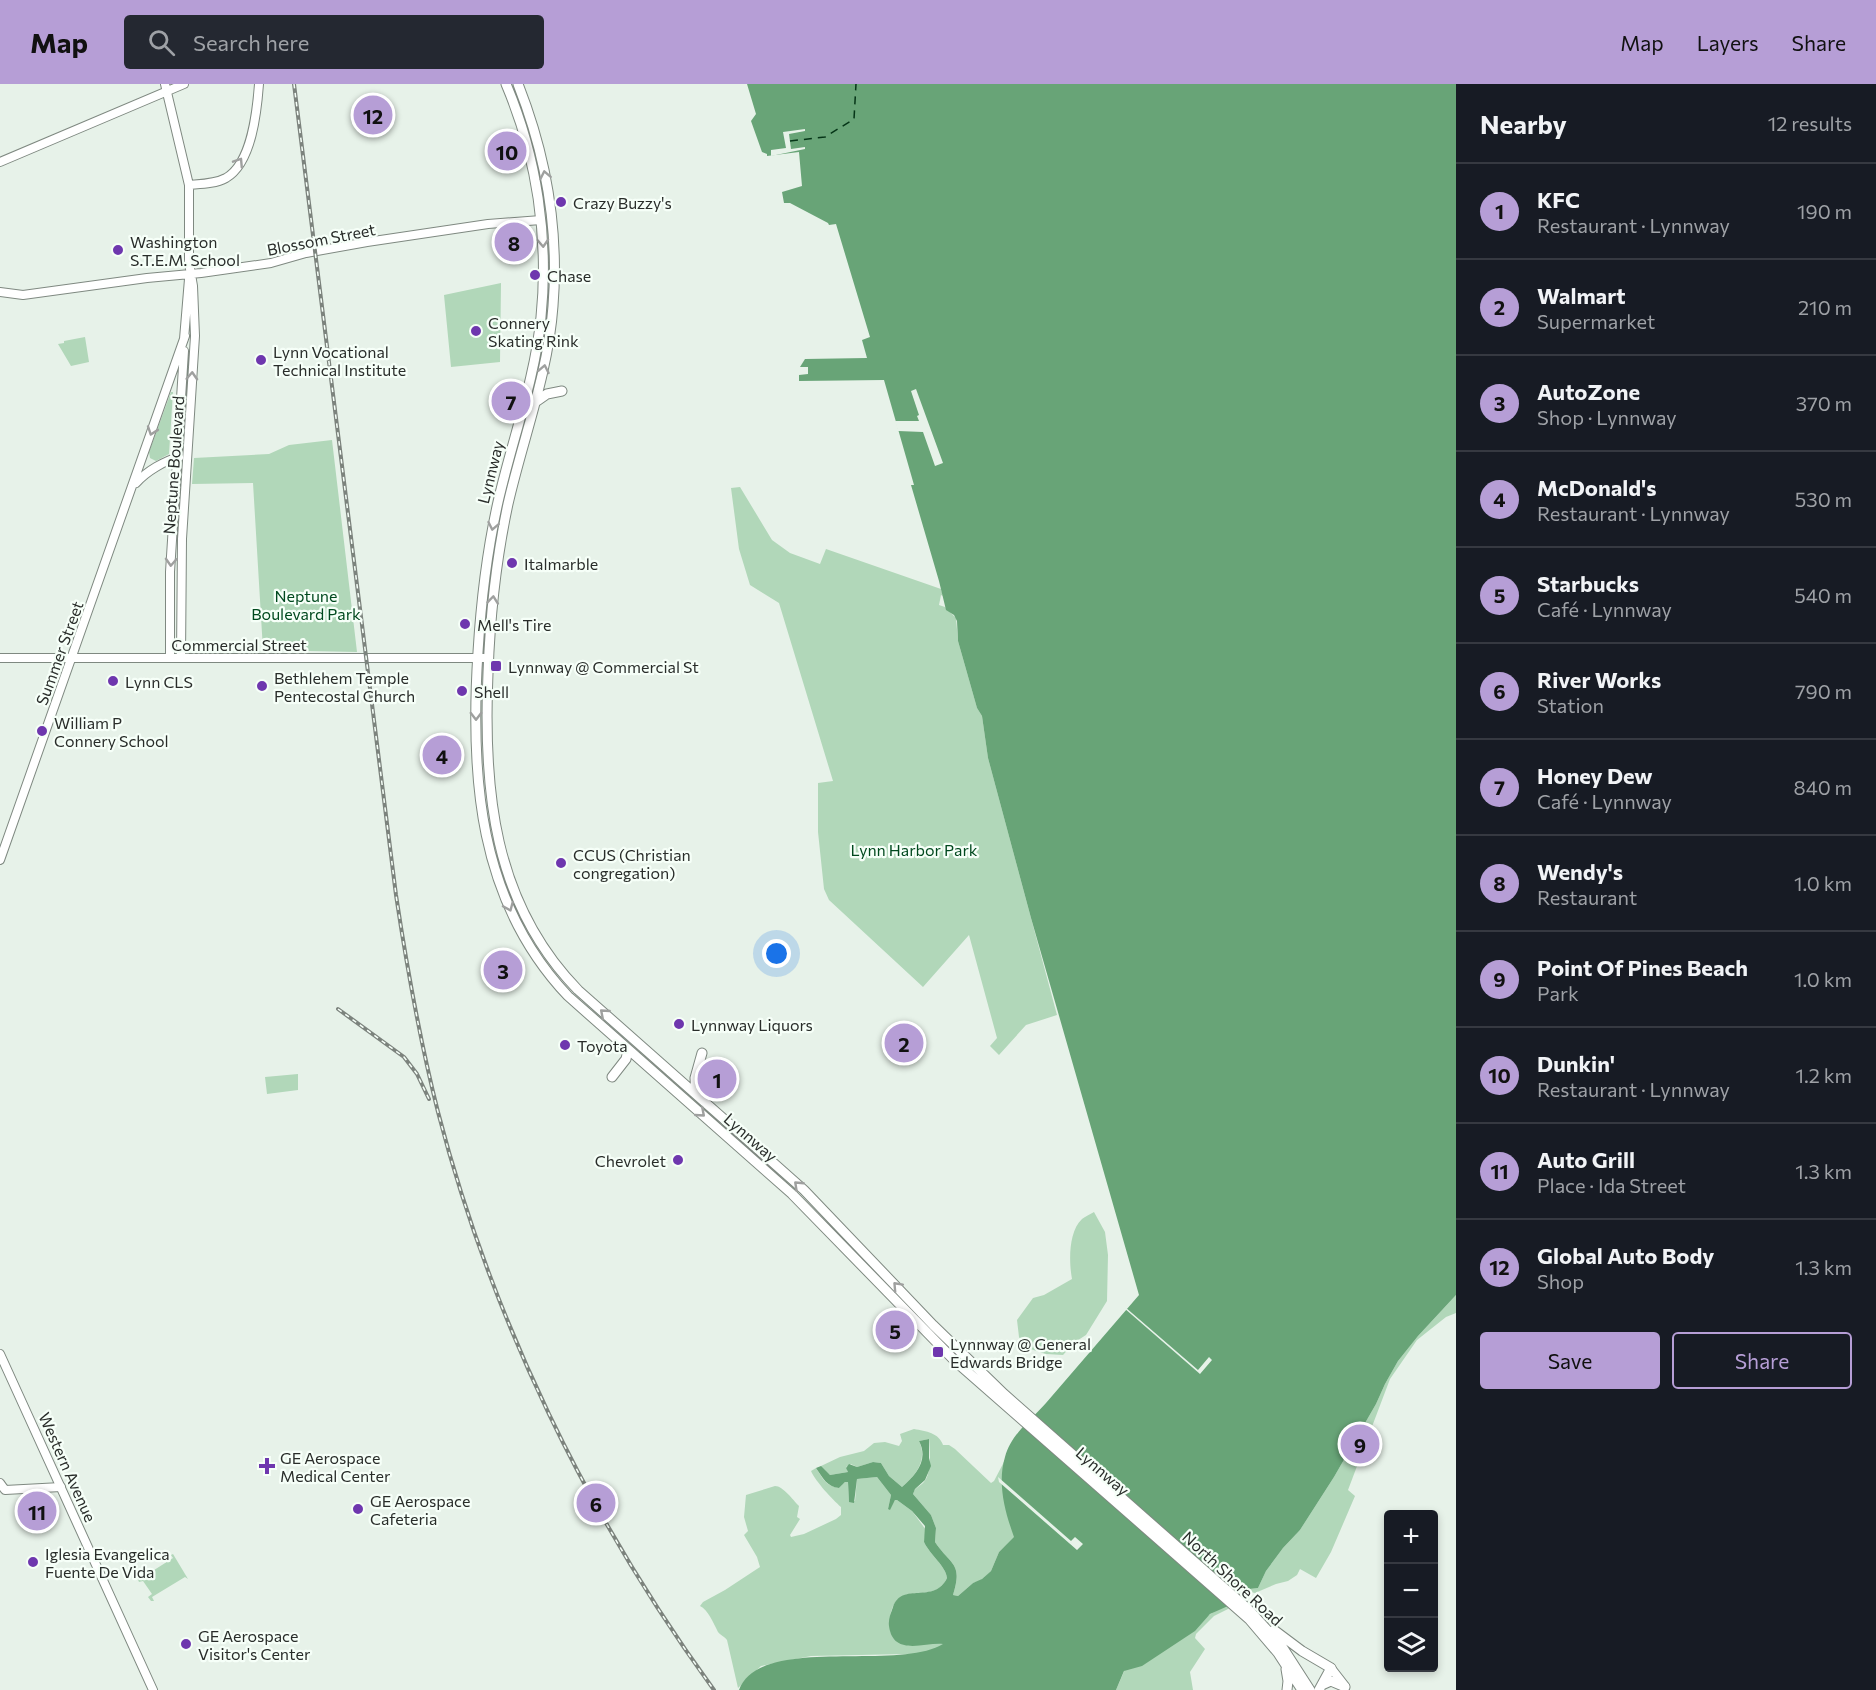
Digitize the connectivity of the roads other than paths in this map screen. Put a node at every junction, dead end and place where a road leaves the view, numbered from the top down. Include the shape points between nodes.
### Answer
1 (184, 84) edge
2 (259, 84) edge
3 (506, 84) edge
4 (519, 84) edge
5 (166, 88) edge
6 (0, 162) edge
7 (189, 186) junction
8 (552, 219) junction
9 (541, 220) junction
10 (190, 274) junction
11 (0, 292) edge
12 (185, 336) junction
13 (562, 391) dead end
14 (536, 403) junction
15 (145, 453) junction
16 (187, 456) junction
17 (176, 457) junction
18 (160, 465) junction
19 (132, 489) junction
20 (170, 657) junction
21 (180, 657) junction
22 (0, 658) edge
23 (71, 658) junction
24 (477, 658) junction
25 (488, 658) junction
26 (0, 860) edge
27 (628, 1050) junction
28 (702, 1053) dead end
29 (612, 1077) dead end
30 (696, 1094) junction
31 (0, 1354) edge
32 (2, 1366) edge
33 (1025, 1417) junction
34 (2, 1486) edge
35 (61, 1487) junction
36 (1148, 1525) joint
37 (1235, 1602) junction
38 (1248, 1609) junction
39 (1278, 1653) junction
40 (1331, 1668) junction
41 (1320, 1688) edge
42 (1346, 1688) edge
43 (153, 1690) edge
44 (1287, 1690) edge
45 (1302, 1690) edge
46 (1310, 1690) edge

1 - 5 main road
7 -> 2 main road via 214,183 237,168 250,140
3 - 9 highway, Lynnway via 531,159
8 -> 4 highway, Lynnway via 540,148
5 - 6 main road
5 - 7 main road, Neptune Boulevard
7 - 10 main road, Neptune Boulevard
8 - 9 highway
14 -> 8 highway, Lynnway via 553,309
9 - 10 main road, Blossom Street via 367,242 271,263
9 -> 24 highway, Lynnway via 543,291 538,340 493,525
10 - 11 main road, Blossom Street via 23,295
10 - 12 main road, Neptune Boulevard
16 -> 10 main road, Neptune Boulevard via 195,336
12 -> 15 main road, Summer Street
12 - 17 main road, Neptune Boulevard
13 - 14 highway via 547,394
25 -> 14 highway, Lynnway via 502,537
15 - 18 main road via 149,462
15 - 19 main road, Summer Street
16 - 17 main road, Summer Street
16 - 21 main road, Neptune Boulevard
17 - 18 main road, Summer Street
17 -> 20 main road, Neptune Boulevard
18 - 19 main road, Summer Street via 140,478
19 - 23 main road, Summer Street
20 - 21 main road, Commercial Street
20 - 23 main road, Commercial Street
21 - 24 main road, Commercial Street
22 - 23 main road, Commercial Street
23 - 26 main road, Summer Street
24 - 25 main road
24 -> 27 highway, Lynnway via 479,794 489,848 505,898 524,939 547,972
30 -> 25 highway, Lynnway via 569,981 542,946 521,908 503,857 490,797 486,747
27 - 29 highway via 625,1061
27 -> 33 highway, Lynnway via 796,1198 937,1343
28 - 30 highway via 695,1078
33 -> 30 highway, Lynnway via 810,1196
31 - 32 main road, Western Avenue
32 - 35 main road, Western Avenue
33 - 36 highway, Lynnway
34 - 35 main road
35 - 43 main road, Western Avenue
36 - 37 highway, North Shore Road
37 - 38 highway, North Shore Road
37 - 39 highway, North Shore Road
38 - 40 highway via 1297,1648
38 - 46 highway, North Shore Road via 1286,1652
39 - 44 highway via 1287,1672
39 - 45 highway, North Shore Road
40 - 41 highway
40 - 42 main road
41 - 42 highway via 1331,1681

